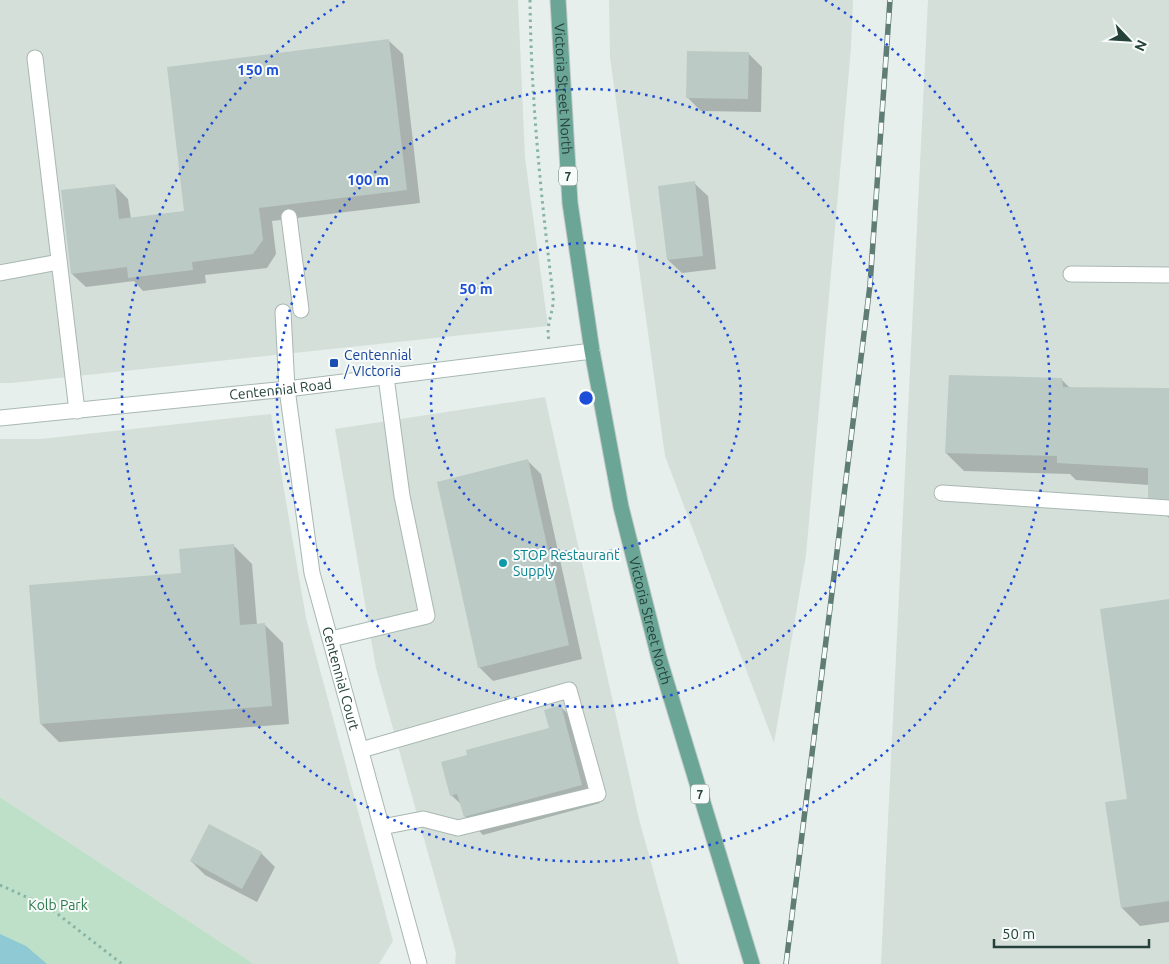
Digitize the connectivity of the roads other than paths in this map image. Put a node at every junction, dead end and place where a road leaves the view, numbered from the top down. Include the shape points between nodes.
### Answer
1 (558, 0) edge
2 (35, 58) dead end
3 (290, 217) dead end
4 (59, 262) junction
5 (0, 273) edge
6 (1071, 274) dead end
7 (1169, 275) edge
8 (301, 310) dead end
9 (283, 312) dead end
10 (592, 351) junction
11 (386, 377) junction
12 (287, 389) junction
13 (77, 411) junction
14 (0, 418) edge
15 (942, 493) dead end
16 (1169, 508) edge
17 (331, 639) junction
18 (361, 750) junction
19 (382, 827) junction
20 (419, 964) edge
21 (752, 964) edge

1 - 10 main road, Victoria Street North / 7 via 570,203
2 - 4 street
3 - 8 street
4 - 5 street
4 - 13 street
6 - 7 street
9 - 12 street, Centennial Court
10 - 11 street, Centennial Road
10 - 21 main road, Victoria Street North / 7 via 621,507 659,658
11 - 12 street, Centennial Road
11 - 17 street via 402,496 427,616
12 - 13 street, Centennial Road
12 - 17 street, Centennial Court via 312,573
13 - 14 street, Centennial Road
15 - 16 street
17 - 18 street, Centennial Court
18 - 19 street, Centennial Court
18 - 19 street via 569,690 598,794 458,828 423,819
19 - 20 street, Centennial Court

